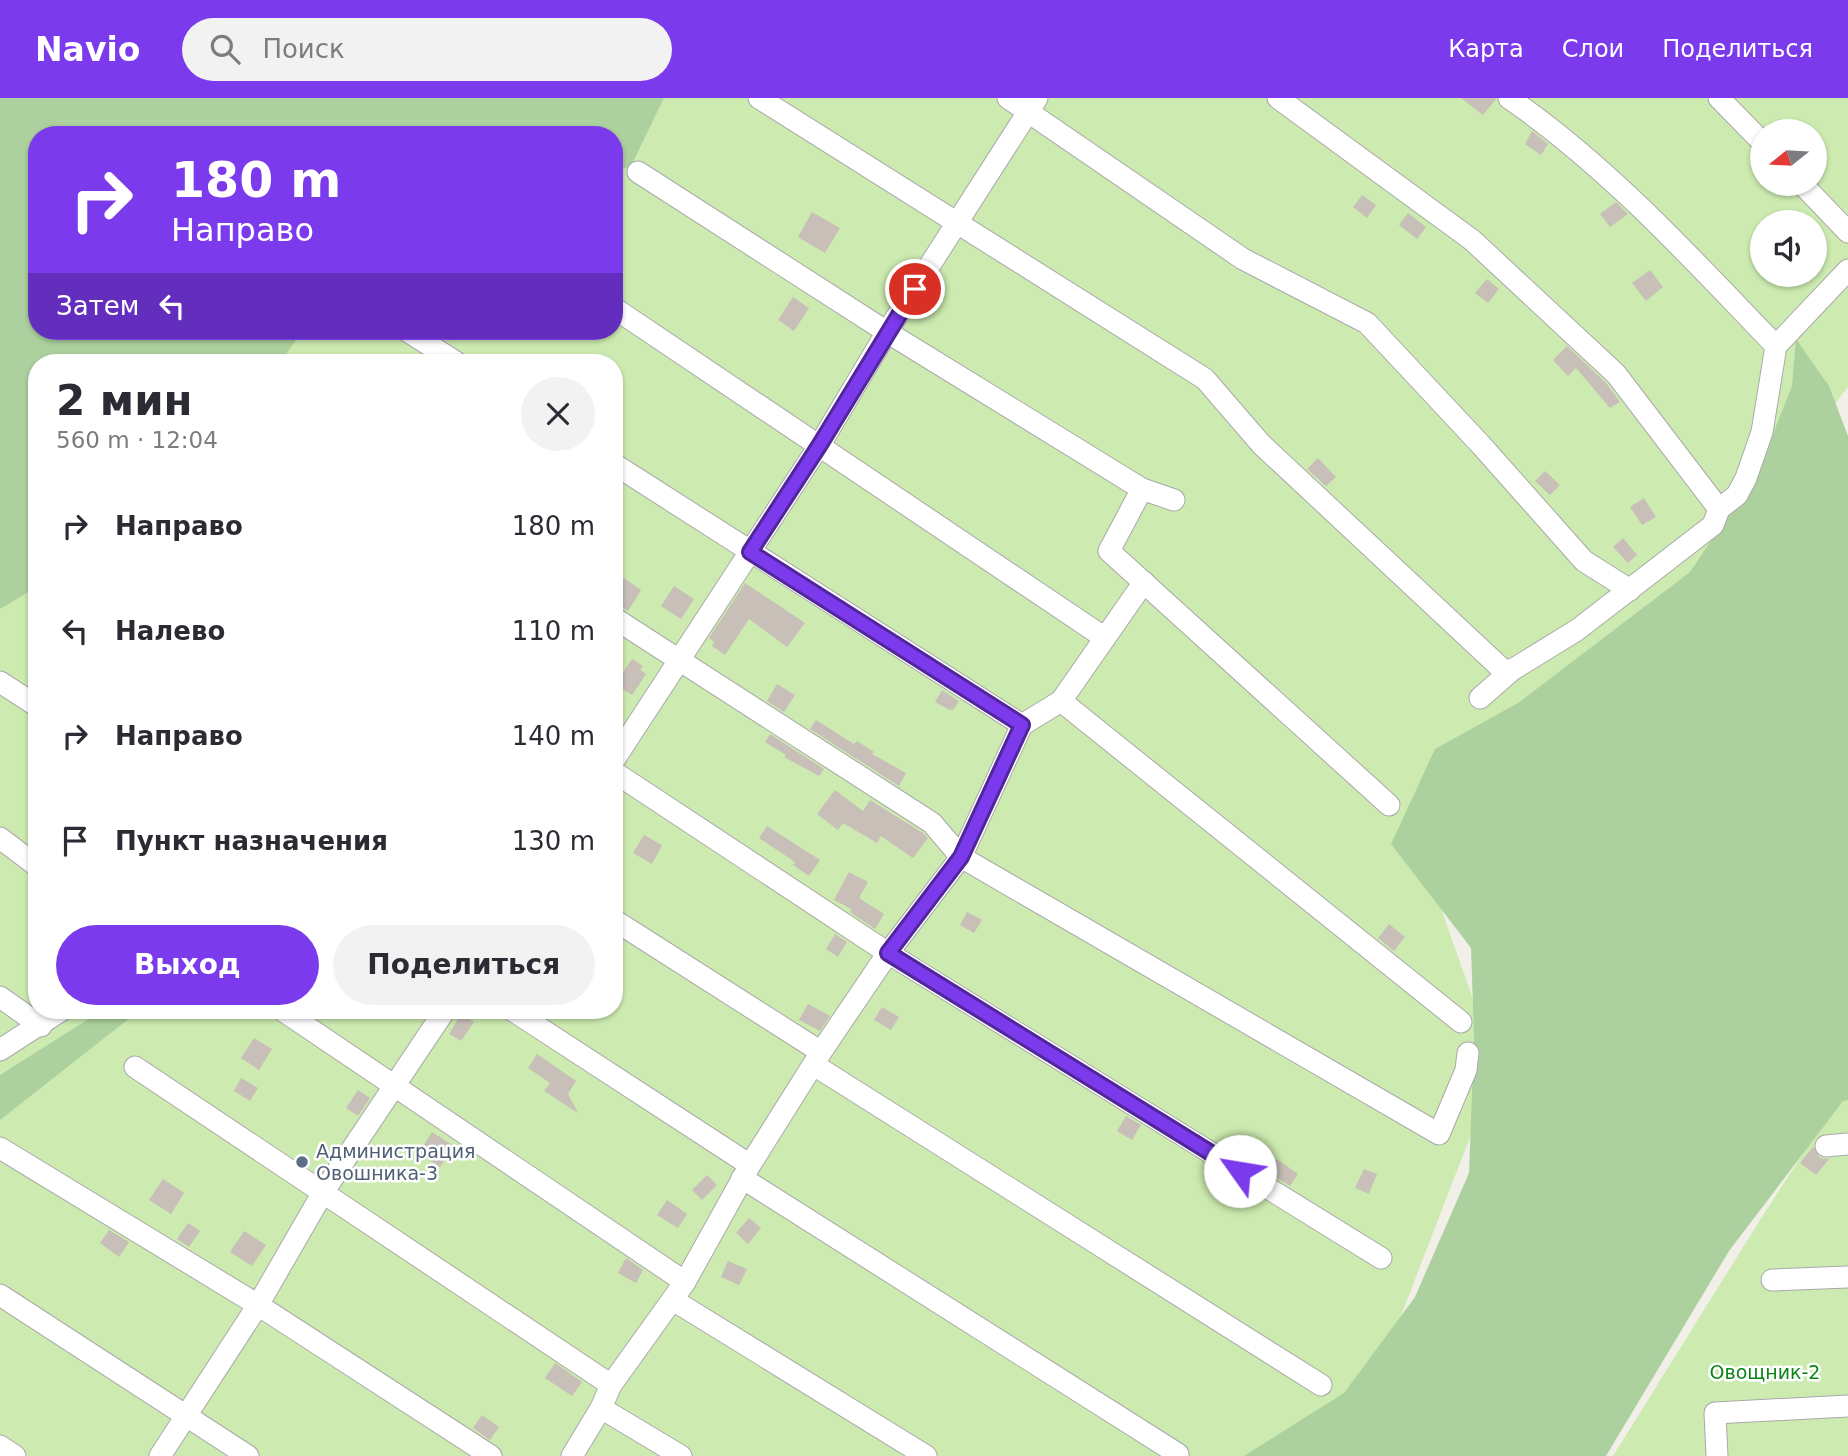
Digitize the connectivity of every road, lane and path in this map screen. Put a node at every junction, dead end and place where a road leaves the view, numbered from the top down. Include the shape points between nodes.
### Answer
1 (759, 98) edge
2 (1008, 98) edge
3 (1278, 98) edge
4 (1509, 98) edge
5 (1720, 98) edge
6 (1033, 104) edge
7 (1750, 129) edge
8 (638, 172) dead end
9 (1814, 196) edge
10 (958, 224) junction
11 (1848, 232) edge
12 (1848, 270) edge
13 (623, 313) edge
14 (887, 332) junction
15 (421, 340) edge
16 (1776, 346) junction
17 (443, 354) edge
18 (819, 446) junction
19 (623, 470) edge
20 (1142, 489) junction
21 (1174, 500) dead end
22 (1719, 509) junction
23 (750, 552) junction
24 (1144, 582) junction
25 (1630, 590) junction
26 (623, 624) edge
27 (1105, 638) junction
28 (680, 660) junction
29 (1512, 670) junction
30 (0, 682) edge
31 (1480, 698) dead end
32 (28, 700) edge
33 (1060, 701) junction
34 (1022, 725) junction
35 (623, 746) edge
36 (623, 778) edge
37 (1389, 805) dead end
38 (0, 838) edge
39 (961, 857) junction
40 (28, 859) edge
41 (623, 926) edge
42 (888, 953) junction
43 (0, 997) edge
44 (28, 1017) edge
45 (31, 1019) edge
46 (50, 1019) edge
47 (295, 1019) edge
48 (439, 1019) edge
49 (525, 1019) edge
50 (1461, 1022) dead end
51 (41, 1026) junction
52 (0, 1050) edge
53 (1468, 1053) dead end
54 (817, 1058) junction
55 (135, 1067) dead end
56 (393, 1086) junction
57 (1848, 1144) edge
58 (1826, 1146) dead end
59 (0, 1148) edge
60 (746, 1171) junction
61 (322, 1194) junction
62 (1381, 1258) dead end
63 (1848, 1277) edge
64 (1772, 1280) dead end
65 (679, 1291) junction
66 (0, 1295) edge
67 (258, 1305) junction
68 (611, 1385) junction
69 (1321, 1385) dead end
70 (1848, 1406) edge
71 (601, 1408) junction
72 (186, 1416) junction
73 (0, 1446) edge
74 (1178, 1454) edge
75 (15, 1456) edge
76 (160, 1456) edge
77 (248, 1456) edge
78 (491, 1456) edge
79 (572, 1456) edge
80 (681, 1456) edge
81 (926, 1456) edge
82 (1717, 1456) edge

1 - 10 lane
2 - 6 lane
3 - 22 lane via 1472,240 1616,374
4 - 16 lane via 1555,130 1654,219
5 - 7 lane
6 - 10 lane
6 - 25 lane via 1244,259 1367,323 1584,562
8 - 14 lane
9 - 11 lane
10 - 14 lane
10 - 29 lane via 1205,379 1261,444 1503,670
12 - 16 lane
13 - 18 lane
14 - 18 lane
14 - 20 lane
15 - 17 lane
16 - 22 lane via 1762,432 1746,478 1737,495
18 - 23 lane
18 - 27 lane
19 - 23 lane
20 - 21 lane
20 - 24 lane via 1109,551
22 - 25 lane via 1713,526
23 - 28 lane
23 - 34 lane
24 - 27 lane
24 - 37 lane
25 - 29 lane
26 - 28 lane
27 - 33 lane
28 - 35 lane
28 - 39 lane via 932,823
29 - 31 lane
30 - 32 lane
33 - 34 lane
33 - 50 lane
34 - 39 lane
36 - 42 lane
38 - 40 lane
39 - 42 lane
39 - 53 lane via 1439,1134 1466,1070
41 - 54 lane
42 - 54 lane
42 - 62 lane
43 - 44 lane
45 - 51 lane
46 - 51 lane
47 - 56 lane
48 - 56 lane
49 - 60 lane
51 - 52 lane
54 - 60 lane
54 - 69 lane
55 - 61 lane
56 - 61 lane
56 - 65 lane
57 - 58 lane
59 - 67 lane
60 - 65 lane
60 - 74 lane
61 - 67 lane
61 - 68 lane
63 - 64 lane
65 - 68 lane
65 - 81 lane
66 - 72 lane
67 - 72 lane
67 - 78 lane
68 - 71 lane
70 - 82 lane via 1715,1413
71 - 79 lane
71 - 80 lane
72 - 76 lane
72 - 77 lane
73 - 75 lane

